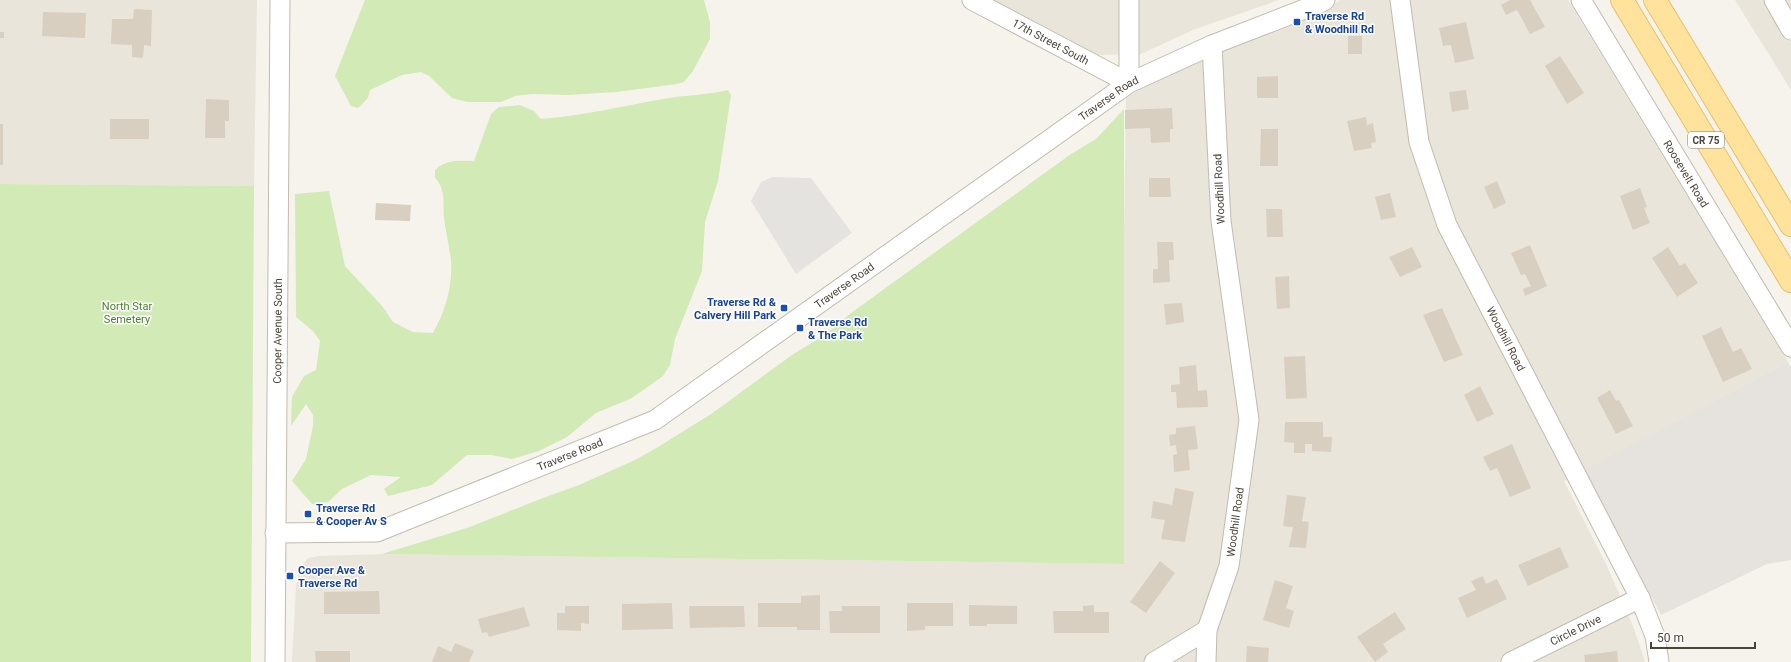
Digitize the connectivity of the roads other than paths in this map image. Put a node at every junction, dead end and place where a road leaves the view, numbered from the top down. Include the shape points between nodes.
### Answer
1 (280, 0) edge
2 (972, 0) edge
3 (1130, 0) edge
4 (1324, 0) edge
5 (1400, 0) edge
6 (1581, 0) edge
7 (1622, 0) edge
8 (1655, 0) edge
9 (1774, 0) edge
10 (1791, 30) edge
11 (1212, 45) junction
12 (1130, 83) junction
13 (1791, 225) edge
14 (1791, 281) edge
15 (1791, 347) edge
16 (275, 533) junction
17 (1640, 598) junction
18 (1207, 630) junction
19 (275, 662) edge
20 (1154, 662) edge
21 (1206, 662) edge
22 (1511, 662) edge
23 (1659, 662) edge

1 - 16 street, Cooper Avenue South
2 - 12 street, 17th Street South
3 - 12 street
4 - 11 street, Traverse Road
5 - 17 street, Woodhill Road via 1419,142 1447,225
6 - 15 street, Roosevelt Road
7 - 14 main road, CR 75
8 - 13 main road, CR 75
9 - 10 street
11 - 12 street, Traverse Road
11 - 18 street, Woodhill Road via 1221,221 1248,420 1229,566
12 - 16 street, Traverse Road via 655,420 377,532
16 - 19 street, Cooper Avenue South
17 - 22 street, Circle Drive
17 - 23 street, Woodhill Road via 1655,636
18 - 20 street
18 - 21 street, Woodhill Road

